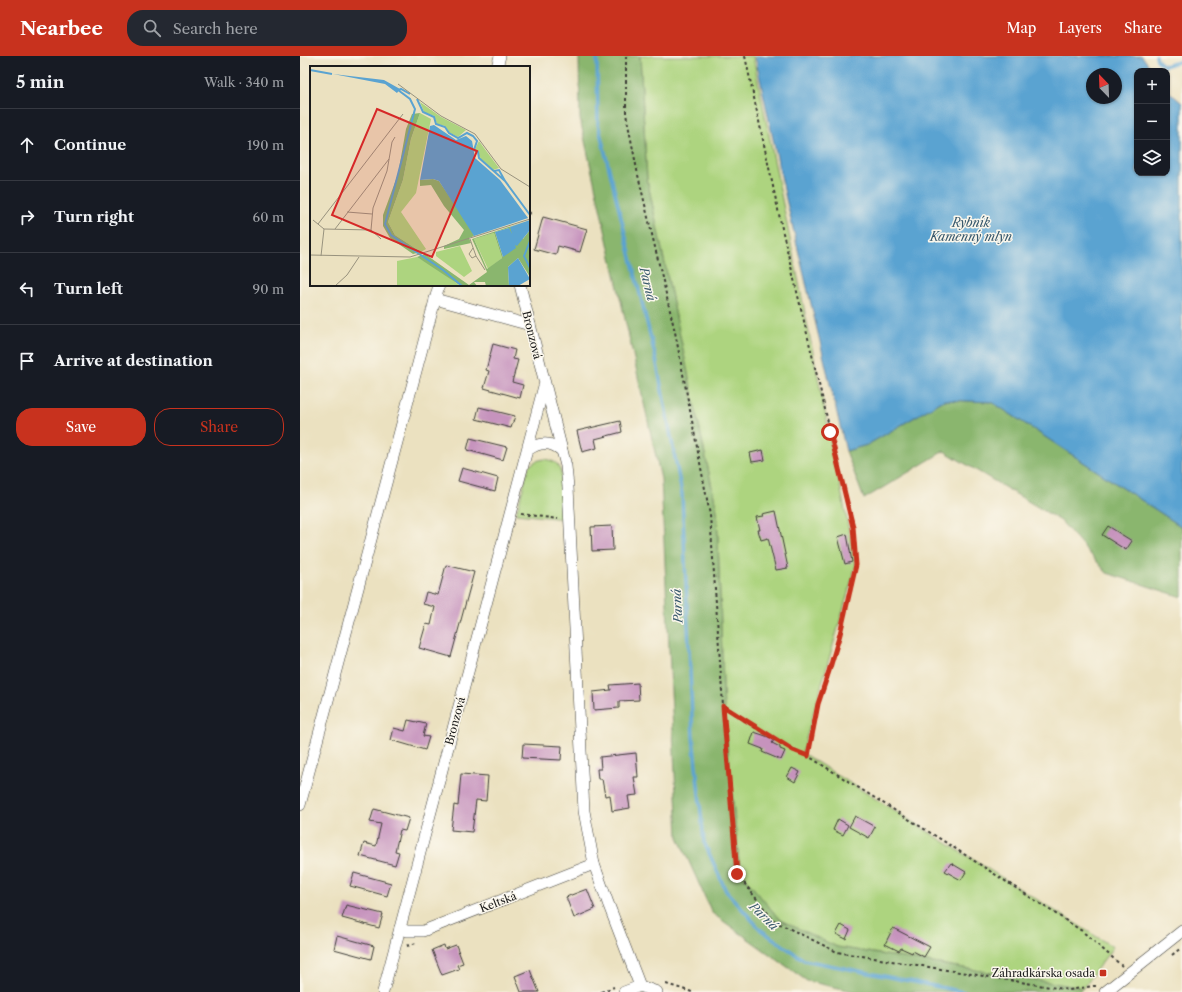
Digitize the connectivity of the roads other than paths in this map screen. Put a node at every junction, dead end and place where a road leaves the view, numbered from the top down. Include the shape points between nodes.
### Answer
1 (500, 56) edge
2 (497, 66) edge
3 (439, 286) edge
4 (520, 286) edge
5 (435, 299) junction
6 (530, 325) junction
7 (545, 384) junction
8 (528, 450) junction
9 (562, 451) junction
10 (300, 805) edge
11 (594, 864) junction
12 (400, 928) junction
13 (1182, 931) edge
14 (640, 986) junction
15 (661, 988) edge
16 (383, 992) edge
17 (624, 992) edge
18 (1106, 992) edge

1 - 2 street
3 - 5 street
4 - 6 street, Bronzová
5 - 6 street
5 - 10 street
6 - 7 street, Bronzová
7 - 8 street, Bronzová
7 - 9 street, Bronzová
8 - 9 street via 542,444 553,445
8 - 12 street, Bronzová
9 - 11 street, Bronzová via 568,487 584,811
11 - 12 street, Keltská via 423,931
11 - 14 street, Bronzová
12 - 16 street, Bronzová
13 - 18 street
14 - 15 street
14 - 17 street

